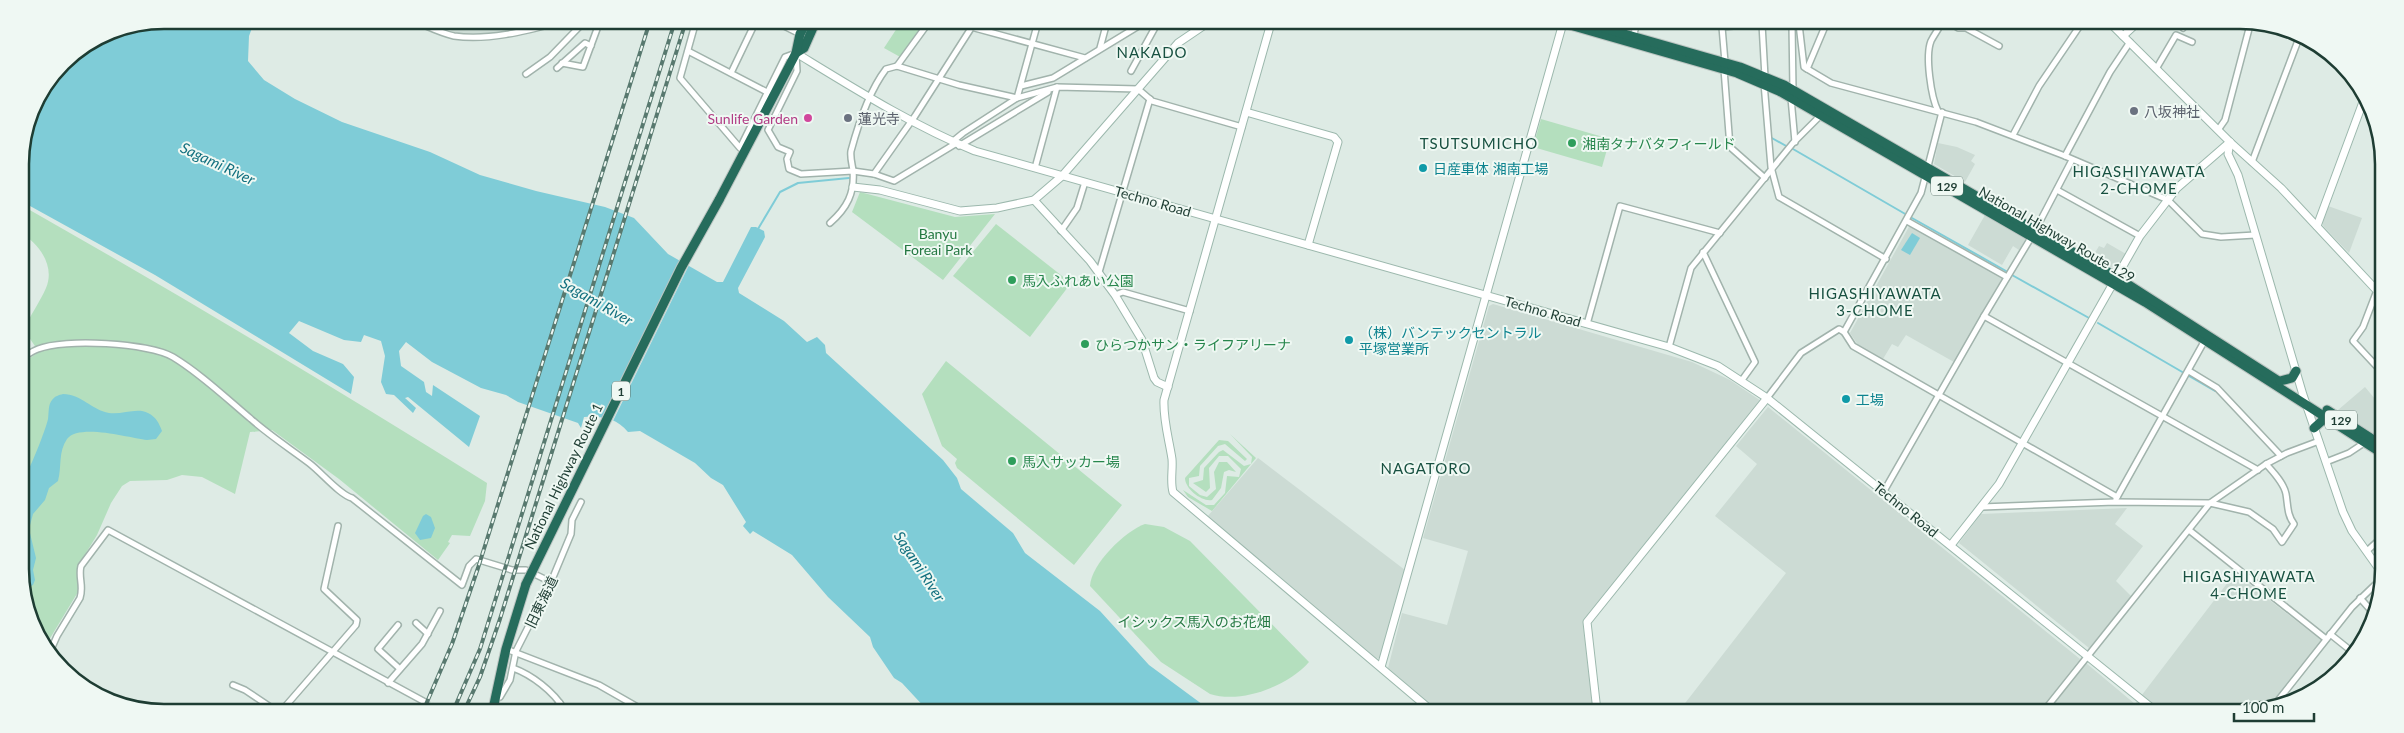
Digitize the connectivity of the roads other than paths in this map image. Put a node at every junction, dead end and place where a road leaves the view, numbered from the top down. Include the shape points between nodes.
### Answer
1 (434, 29) edge
2 (531, 29) edge
3 (577, 29) edge
4 (597, 29) edge
5 (694, 29) edge
6 (752, 29) edge
7 (790, 29) edge
8 (803, 29) edge
9 (813, 29) edge
10 (924, 29) edge
11 (970, 29) edge
12 (975, 29) edge
13 (1036, 29) edge
14 (1105, 29) edge
15 (1134, 29) edge
16 (1154, 29) edge
17 (1199, 29) edge
18 (1269, 29) edge
19 (1561, 29) edge
20 (1585, 29) edge
21 (1606, 29) edge
22 (1635, 29) edge
23 (1722, 29) edge
24 (1762, 29) edge
25 (1792, 29) edge
26 (1800, 29) edge
27 (1824, 29) edge
28 (1938, 29) edge
29 (1968, 29) edge
30 (2079, 29) edge
31 (2116, 29) edge
32 (2130, 29) edge
33 (2249, 29) edge
34 (800, 34) junction
35 (2123, 36) junction
36 (1633, 37) junction
37 (2130, 42) junction
38 (2192, 42) dead end
39 (2298, 42) edge
40 (1032, 44) junction
41 (591, 46) junction
42 (1999, 46) dead end
43 (1100, 48) junction
44 (688, 51) junction
45 (796, 54) junction
46 (1085, 58) junction
47 (562, 63) junction
48 (897, 66) junction
49 (1724, 66) junction
50 (558, 68) dead end
51 (1807, 69) junction
52 (2156, 69) junction
53 (1131, 71) dead end
54 (731, 73) junction
55 (526, 74) dead end
56 (940, 77) junction
57 (1764, 80) junction
58 (1020, 86) junction
59 (1057, 87) junction
60 (1138, 89) junction
61 (767, 92) junction
62 (1792, 94) junction
63 (870, 98) junction
64 (1017, 98) junction
65 (1150, 99) junction
66 (2362, 106) edge
67 (1940, 111) junction
68 (1246, 112) junction
69 (1821, 115) junction
70 (910, 122) junction
71 (1242, 127) junction
72 (2218, 130) junction
73 (2013, 135) junction
74 (1795, 142) junction
75 (2230, 142) junction
76 (955, 144) junction
77 (2064, 156) junction
78 (2072, 160) junction
79 (2252, 162) junction
80 (1035, 168) junction
81 (1772, 170) junction
82 (853, 171) junction
83 (1928, 172) junction
84 (874, 174) junction
85 (1062, 176) junction
86 (1765, 178) junction
87 (1085, 182) junction
88 (853, 187) junction
89 (2057, 190) junction
90 (1123, 192) junction
91 (1034, 200) junction
92 (2168, 200) junction
93 (1215, 219) junction
94 (1907, 221) junction
95 (830, 223) dead end
96 (2317, 226) junction
97 (1061, 230) junction
98 (2034, 232) junction
99 (1720, 233) junction
100 (2256, 235) junction
101 (2140, 236) junction
102 (1308, 245) junction
103 (1704, 252) junction
104 (1886, 259) junction
105 (1099, 272) junction
106 (2007, 276) junction
107 (2117, 280) junction
108 (2375, 289) edge
109 (1115, 295) junction
110 (1487, 295) junction
111 (2375, 302) edge
112 (1190, 311) junction
113 (1984, 316) junction
114 (1587, 324) junction
115 (1844, 332) junction
116 (2205, 340) junction
117 (1669, 346) junction
118 (29, 354) edge
119 (2070, 362) junction
120 (2375, 364) edge
121 (2189, 371) junction
122 (2296, 371) junction
123 (1742, 380) junction
124 (2280, 381) junction
125 (1168, 387) junction
126 (1938, 395) junction
127 (2303, 395) junction
128 (1766, 398) junction
129 (2306, 404) junction
130 (2162, 415) junction
131 (2330, 420) junction
132 (2314, 428) junction
133 (2319, 441) junction
134 (2372, 442) edge
135 (2023, 444) junction
136 (2281, 456) junction
137 (2326, 462) junction
138 (2266, 464) junction
139 (2258, 470) junction
140 (1884, 491) junction
141 (2116, 500) junction
142 (581, 502) dead end
143 (2210, 503) junction
144 (1982, 507) junction
145 (338, 526) dead end
146 (2189, 530) junction
147 (2375, 544) edge
148 (1951, 545) junction
149 (2367, 551) junction
150 (2375, 563) edge
151 (551, 582) junction
152 (2374, 585) edge
153 (2360, 598) junction
154 (2369, 609) edge
155 (440, 611) dead end
156 (416, 623) dead end
157 (398, 626) dead end
158 (428, 634) junction
159 (2328, 636) junction
160 (53, 645) edge
161 (506, 649) junction
162 (2348, 649) edge
163 (334, 652) junction
164 (516, 652) junction
165 (2086, 656) junction
166 (1381, 667) junction
167 (513, 668) junction
168 (400, 669) junction
169 (388, 683) junction
170 (233, 685) dead end
171 (496, 696) junction
172 (2279, 699) edge
173 (425, 702) tunnel mouth
174 (560, 703) edge
175 (266, 704) edge
176 (287, 704) edge
177 (494, 704) edge
178 (633, 704) edge
179 (1424, 704) edge
180 (1595, 704) edge
181 (2049, 704) edge
182 (2148, 704) edge

1 - 2 street via 463,36 507,35
3 - 55 street via 550,57
4 - 41 street
5 - 44 street
6 - 54 street
7 - 34 street
8 - 34 highway, National Highway Route 1 / 1
9 - 45 highway, National Highway Route 1 / 1 via 804,48
10 - 48 street
11 - 56 street
12 - 40 street
13 - 40 street
14 - 43 street
15 - 43 street
16 - 53 street
17 - 60 street via 1178,43
18 - 68 street
19 - 110 street
20 - 49 highway, National Highway Route 129 / 129
21 - 36 highway, National Highway Route 129 / 129
22 - 36 street
23 - 49 street
24 - 57 street
25 - 62 street
26 - 51 street
27 - 51 street
28 - 67 street via 1930,50 1932,91
29 - 42 street
30 - 73 street via 2039,86
31 - 35 street
32 - 35 street
33 - 72 street via 2225,120
34 - 45 highway, National Highway Route 1 / 1
35 - 37 street
36 - 49 highway, National Highway Route 129 / 129
37 - 52 street
37 - 77 street
38 - 52 street via 2176,35
39 - 79 street
40 - 46 street
40 - 58 street
41 - 47 street via 585,43
41 - 47 street via 583,68
43 - 46 street
44 - 54 street
44 - 61 street via 680,78 740,148
45 - 61 street via 785,57
45 - 63 street, Techno Road
45 - 82 street via 797,71 768,130 778,147 790,152 787,165 796,173
45 - 161 highway, National Highway Route 1 / 1, bridge via 681,268 526,584
46 - 58 street via 1053,78
47 - 50 street
48 - 56 street
48 - 63 street via 886,69
49 - 57 highway, National Highway Route 129 / 129
49 - 86 street via 1730,147
51 - 67 street via 1831,82
52 - 72 street
54 - 61 street
56 - 64 street via 959,85
56 - 70 street
57 - 62 highway, National Highway Route 129 / 129
57 - 81 street
58 - 64 street
59 - 60 street
59 - 64 street
59 - 76 street
59 - 80 street
60 - 65 street
60 - 85 street
62 - 69 highway, National Highway Route 129 / 129
62 - 74 street
62 - 83 highway, National Highway Route 129 / 129
63 - 70 street, Techno Road
63 - 82 street via 850,153
64 - 76 street via 963,133
65 - 71 street
65 - 90 street
66 - 96 street
67 - 73 street
67 - 83 street
68 - 71 street
68 - 102 street via 1334,137 1338,142
69 - 74 street
69 - 83 highway, National Highway Route 129 / 129
70 - 76 street, Techno Road
70 - 84 street
71 - 93 street
72 - 75 street
73 - 77 street
74 - 81 street
75 - 79 street
75 - 92 street via 2191,175
75 - 100 street via 2228,154
76 - 80 street, Techno Road
76 - 84 street via 894,181
77 - 78 street
78 - 89 street
78 - 92 street
79 - 96 street
80 - 85 street, Techno Road
81 - 86 street
81 - 104 street via 1776,191 1784,201
82 - 84 street
82 - 88 street
83 - 94 street
83 - 98 highway, National Highway Route 129 / 129
85 - 87 street, Techno Road
85 - 91 street
86 - 99 street
87 - 90 street, Techno Road
87 - 97 street via 1077,208
88 - 91 street via 880,190 960,211 1006,207
88 - 95 street via 847,204
89 - 98 street
89 - 101 street
90 - 93 street, Techno Road
90 - 105 street
91 - 97 street
92 - 100 street via 2202,234 2221,237
92 - 101 street
93 - 102 street, Techno Road
93 - 112 street
94 - 104 street
94 - 106 street
96 - 108 street
97 - 105 street
98 - 106 street
98 - 107 highway, National Highway Route 129 / 129
99 - 103 street
99 - 114 street via 1620,206
100 - 122 street
101 - 107 street
102 - 110 street, Techno Road
103 - 117 street via 1690,268
103 - 123 street via 1755,362
104 - 115 street
105 - 109 street
106 - 113 street
107 - 116 highway, National Highway Route 129 / 129
107 - 119 street
107 - 124 highway, National Highway Route 129 / 129
109 - 112 street via 1123,292
109 - 125 street via 1142,340 1154,378
110 - 114 street, Techno Road
110 - 166 street
111 - 120 street via 2353,340
112 - 125 street
113 - 119 street
113 - 126 street
114 - 117 street, Techno Road
115 - 126 street via 1853,346
115 - 128 street via 1839,329 1801,353
116 - 121 street
116 - 129 highway, National Highway Route 129 / 129
117 - 123 street, Techno Road via 1718,366
118 - 151 street via 39,348 78,343 144,348 172,357 310,463 344,496 352,498 462,585 469,566 476,559 512,570 526,570
119 - 130 street
119 - 135 street
121 - 130 street
121 - 136 street via 2217,388
122 - 124 highway via 2292,378
122 - 127 street
123 - 128 street, Techno Road
124 - 127 highway, National Highway Route 129 / 129
125 - 166 street via 1164,415 1172,460 1173,492
126 - 135 street
126 - 140 street
127 - 129 street
127 - 134 highway, National Highway Route 129 / 129
128 - 140 street, Techno Road
128 - 180 street via 1587,622
129 - 131 highway, National Highway Route 129 / 129
129 - 132 street
130 - 139 street
130 - 141 street
131 - 132 highway via 2323,420
131 - 134 highway, National Highway Route 129 / 129
132 - 133 street
133 - 136 street
133 - 137 street
134 - 137 street
135 - 141 street
135 - 144 street
136 - 138 street
137 - 149 street via 2343,512
138 - 139 street
138 - 143 street via 2286,491 2289,518 2294,524 2282,542 2272,529 2249,512
139 - 143 street
140 - 148 street, Techno Road
141 - 143 street
141 - 144 street
142 - 151 street, 旧東海道
143 - 146 street
144 - 148 street
145 - 163 street via 324,589 357,620
146 - 159 street
146 - 165 street
147 - 149 street
148 - 165 street, Techno Road
149 - 150 street
151 - 164 street, 旧東海道
152 - 153 street
153 - 154 street
153 - 159 street
155 - 158 street
156 - 158 street
157 - 168 street via 378,648
158 - 168 street
159 - 162 street
159 - 172 street
160 - 163 street via 80,598 80,566 108,530
161 - 164 street
161 - 171 highway, National Highway Route 1 / 1
163 - 169 street
163 - 176 street
164 - 167 street, 旧東海道
164 - 178 street via 599,685
165 - 181 street
165 - 182 street, Techno Road
166 - 179 street
167 - 171 street, 旧東海道 via 506,689 500,697
167 - 174 street via 527,673
168 - 169 street
169 - 173 street
170 - 175 street
171 - 177 highway, National Highway Route 1 / 1

